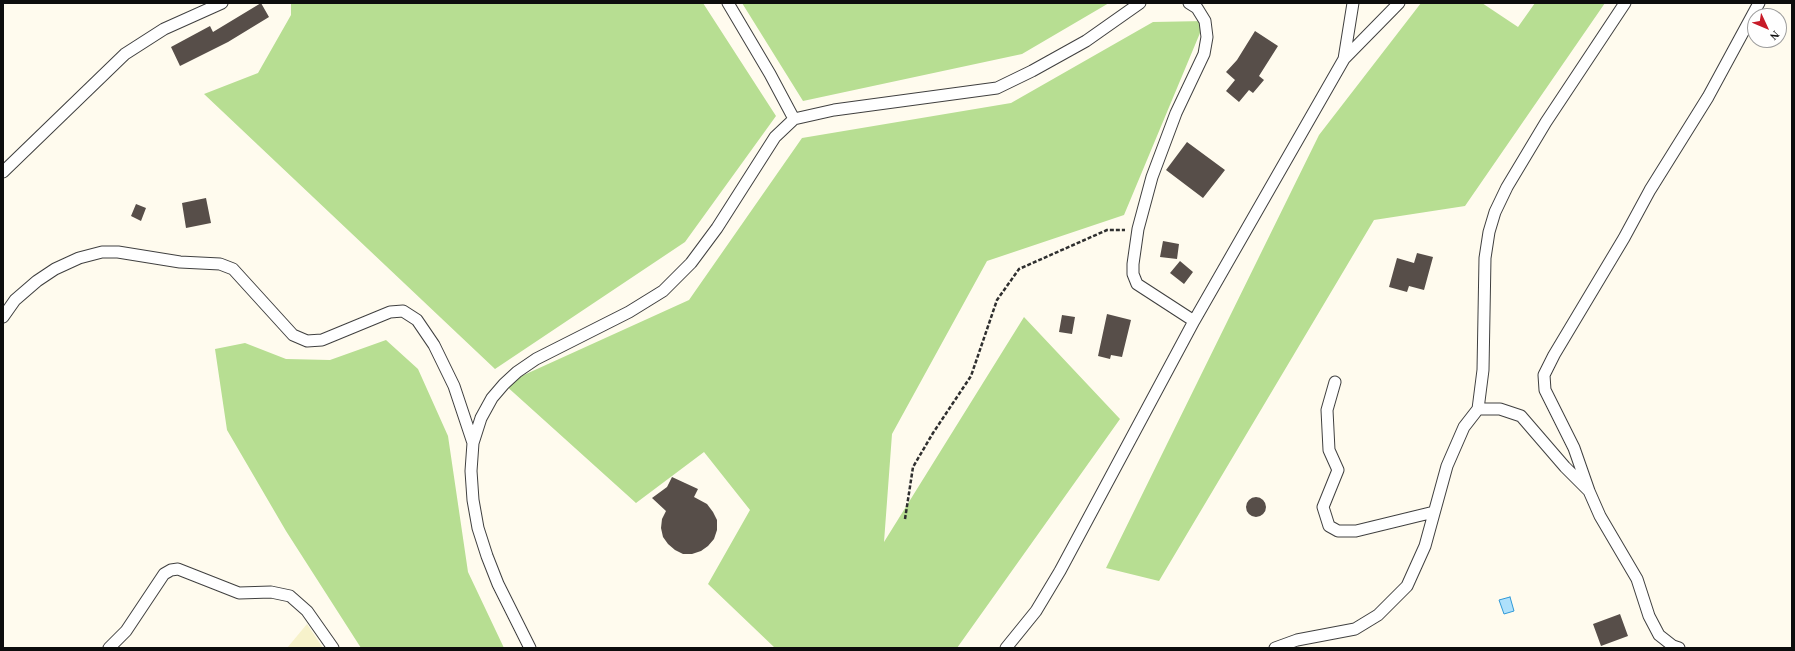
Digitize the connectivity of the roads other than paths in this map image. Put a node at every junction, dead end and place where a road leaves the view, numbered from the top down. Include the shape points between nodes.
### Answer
1 (222, 3) edge
2 (728, 3) edge
3 (1140, 3) edge
4 (1189, 3) edge
5 (1354, 3) edge
6 (1399, 3) edge
7 (1625, 3) edge
8 (1759, 3) edge
9 (1344, 59) junction
10 (794, 119) junction
11 (3, 172) edge
12 (3, 317) edge
13 (1194, 321) junction
14 (1335, 382) dead end
15 (1478, 409) junction
16 (473, 443) junction
17 (1589, 491) junction
18 (1434, 512) junction
19 (109, 648) edge
20 (333, 648) edge
21 (530, 648) edge
22 (1006, 648) edge
23 (1275, 648) edge
24 (1679, 648) edge

1 - 11 street via 159,32 125,54
2 - 10 street
3 - 10 street via 1086,41 997,88 834,110
4 - 13 street via 1197,8 1205,21 1207,37 1204,54 1164,142 1152,177 1138,229 1133,274 1137,284
5 - 9 street
6 - 9 street
7 - 15 street via 1546,122 1495,212 1485,258 1483,370
8 - 17 street via 1708,97 1650,190 1544,375 1545,390 1574,448
9 - 13 street
10 - 16 street via 776,137 691,263 663,291 634,309 536,359 517,372 492,398 481,418
12 - 16 street via 15,300 55,269 79,258 102,252 118,252 180,262 220,264 233,269 293,335 307,341 322,340 390,312 403,311 417,320 434,345 454,386
13 - 22 street via 1060,571 1036,611
14 - 18 street via 1327,410 1330,450 1338,470 1323,506 1329,526 1338,531 1356,531
15 - 17 street via 1500,409 1521,416
15 - 18 street via 1464,427 1447,466
16 - 21 street via 471,471 478,528 498,584
17 - 24 street via 1600,516 1637,579 1649,616 1659,635
18 - 23 street via 1425,546 1407,586 1378,615 1354,629 1297,640
19 - 20 street via 126,631 164,574 178,569 239,593 271,592 290,596 307,611

